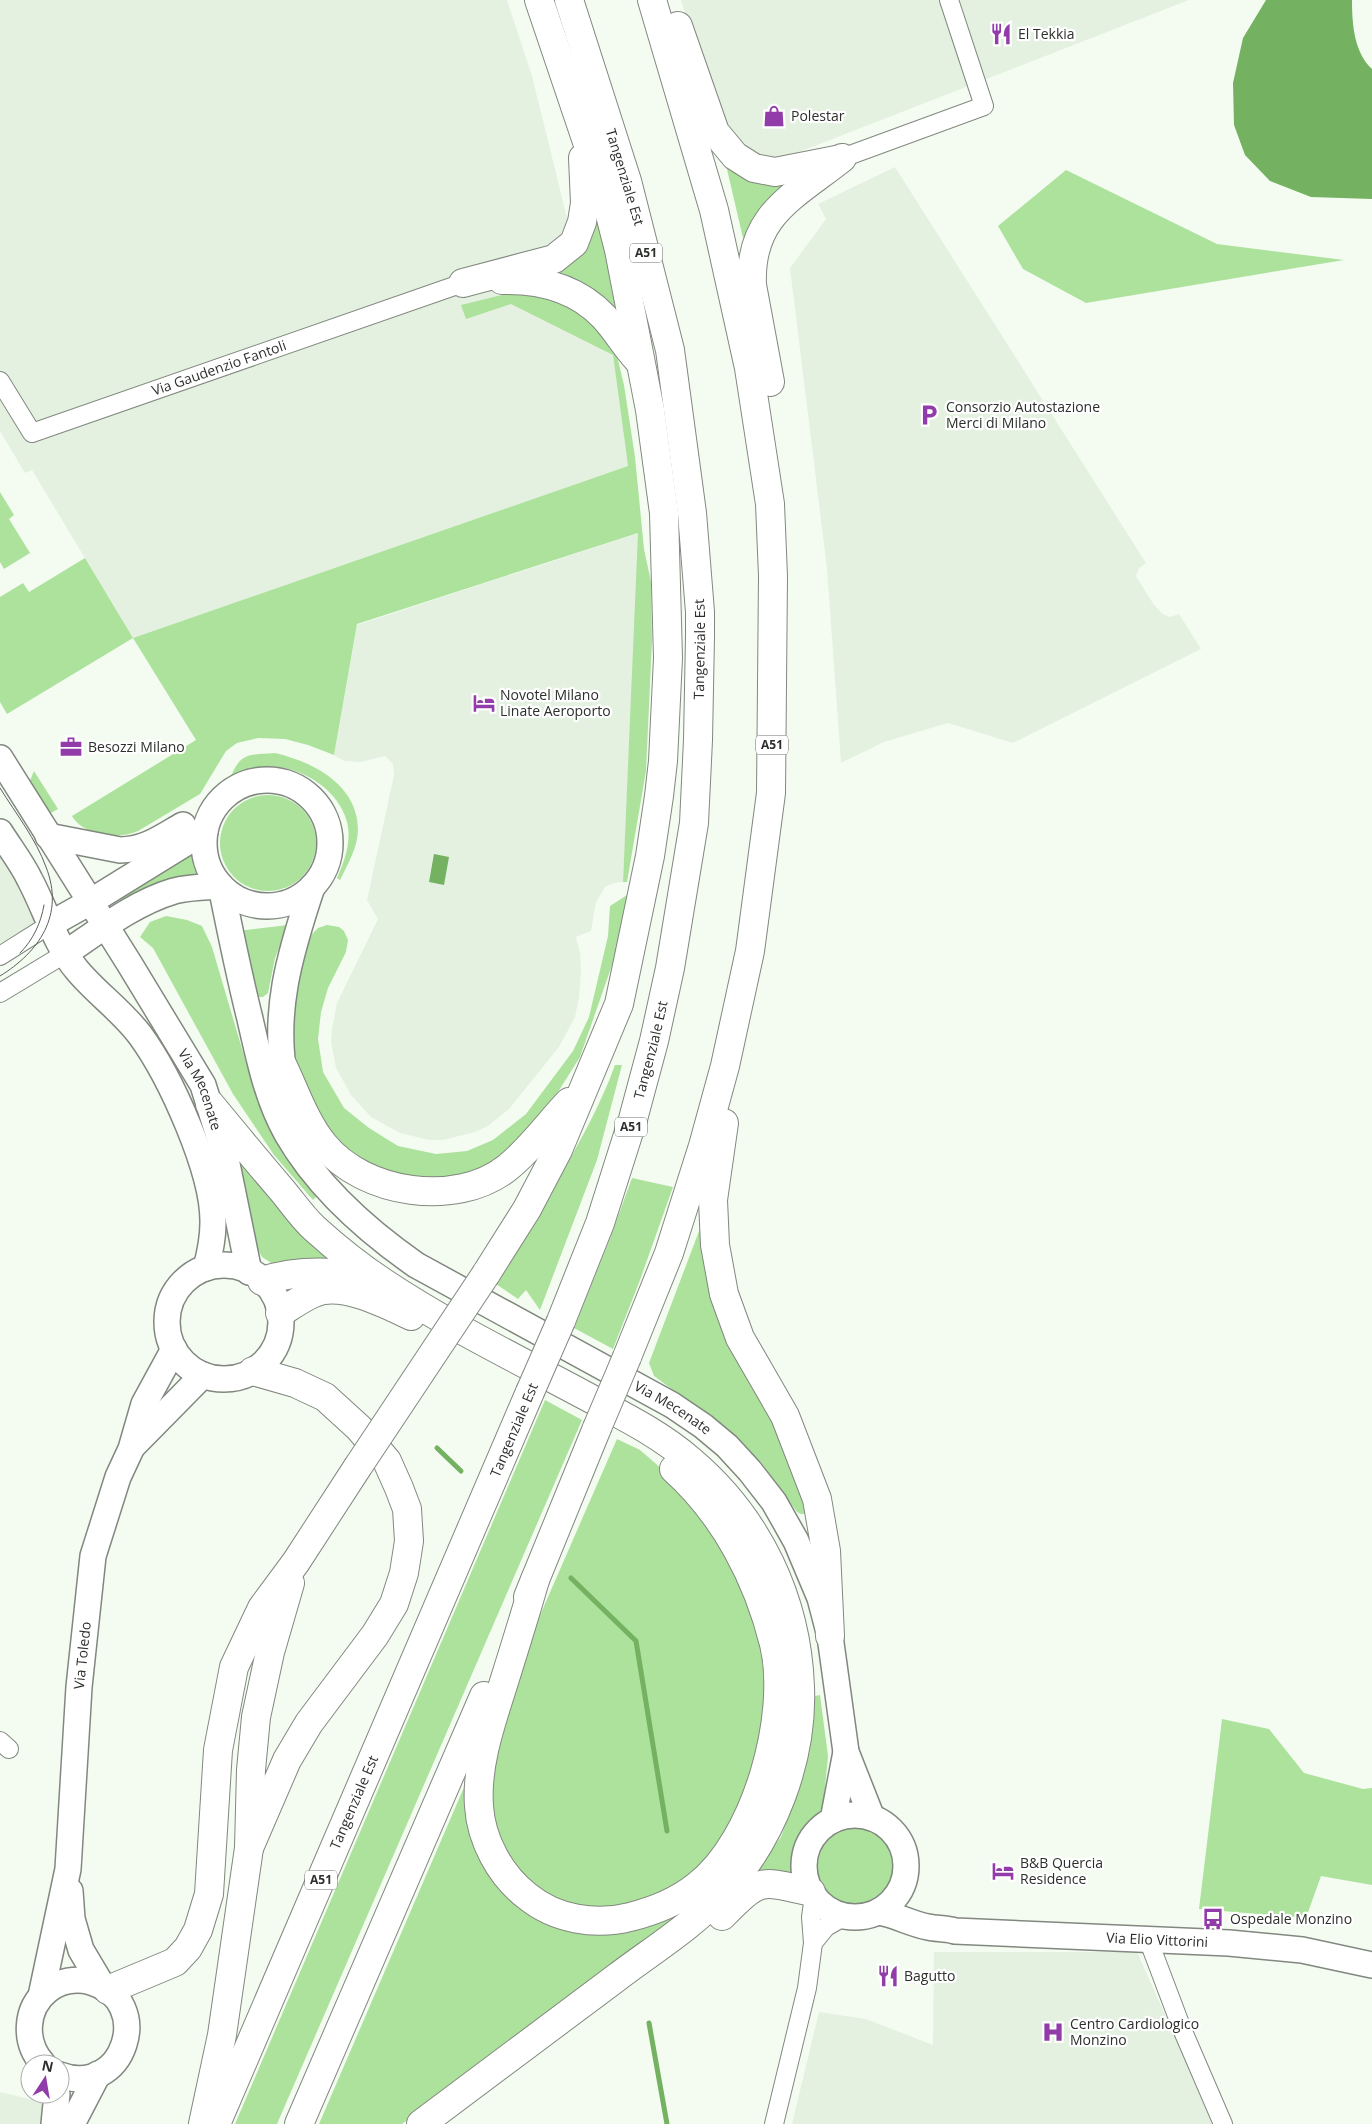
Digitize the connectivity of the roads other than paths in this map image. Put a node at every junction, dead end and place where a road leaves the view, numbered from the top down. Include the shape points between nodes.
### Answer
1 (539, 0) edge
2 (569, 0) edge
3 (652, 0) edge
4 (670, 0) edge
5 (949, 0) edge
6 (584, 133) junction
7 (842, 158) junction
8 (463, 283) junction
9 (641, 362) junction
10 (0, 382) edge
11 (770, 504) junction
12 (0, 758) edge
13 (215, 807) junction
14 (205, 830) junction
15 (0, 832) edge
16 (48, 836) junction
17 (221, 886) junction
18 (312, 887) junction
19 (90, 902) junction
20 (49, 925) junction
21 (105, 926) junction
22 (66, 953) junction
23 (0, 956) edge
24 (744, 985) junction
25 (0, 993) edge
26 (282, 1064) junction
27 (586, 1085) junction
28 (210, 1104) junction
29 (333, 1195) junction
30 (206, 1268) junction
31 (256, 1276) junction
32 (383, 1282) junction
33 (280, 1312) junction
34 (174, 1349) junction
35 (253, 1371) junction
36 (203, 1375) junction
37 (131, 1449) junction
38 (296, 1562) junction
39 (536, 1580) junction
40 (830, 1636) junction
41 (846, 1752) junction
42 (872, 1818) junction
43 (833, 1820) junction
44 (249, 1848) junction
45 (68, 1868) junction
46 (904, 1882) junction
47 (812, 1894) junction
48 (879, 1912) junction
49 (845, 1916) junction
50 (941, 1927) junction
51 (1148, 1939) junction
52 (813, 1943) junction
53 (1372, 1964) edge
54 (106, 1989) junction
55 (42, 1996) junction
56 (532, 2040) junction
57 (36, 2054) edge
58 (98, 2074) junction
59 (70, 2076) edge
60 (56, 2104) edge
61 (54, 2124) edge
62 (72, 2124) edge
63 (203, 2124) edge
64 (216, 2124) edge
65 (299, 2124) edge
66 (420, 2124) edge
67 (774, 2124) edge
68 (1223, 2124) edge

1 - 6 highway
2 - 64 highway, Tangenziale Est / A51, bridge via 627,181 670,350 692,513 700,620 694,823 670,968 634,1119 600,1223 561,1321
3 - 11 highway, A51 via 714,210 749,368
4 - 7 highway via 710,121 731,152 748,165 766,172
5 - 7 street via 984,106
6 - 8 highway via 585,203 574,243 554,259
6 - 9 highway via 619,250
7 - 11 highway via 772,215 756,245 752,285 768,367 779,464
8 - 9 highway via 529,280 566,290 599,312
8 - 10 street, Via Gaudenzio Fantoli via 32,433
9 - 27 highway via 664,513 668,658 663,761 650,856 619,1004
11 - 24 highway, A51 via 773,576 771,793
12 - 16 street, Via Mecenate
13 - 14 street, Via Mecenate
13 - 16 street, Via Mecenate via 138,849 120,850
13 - 18 street, Via Mecenate via 232,790 262,780 285,783 306,793 322,811 330,841 325,868
14 - 17 street, Via Mecenate via 206,859
14 - 19 street
15 - 20 street, Via Mecenate via 30,880
16 - 19 street, Via Mecenate
17 - 18 street, Via Mecenate via 240,900 270,906 293,901
17 - 21 street via 175,891 157,897
17 - 29 street, Via Mecenate via 261,1068 274,1106 304,1160
18 - 26 street, Via Mecenate via 282,996
19 - 20 street
19 - 21 street, Via Mecenate
20 - 22 street, Via Mecenate
20 - 23 street
21 - 22 street
21 - 28 street, Via Mecenate via 203,1085
22 - 25 street
22 - 30 street, Via Mecenate via 77,970 140,1035 167,1079 194,1140 211,1198 213,1222
24 - 39 highway, A51, bridge via 726,1066 669,1253
24 - 40 highway via 714,1200 716,1246 724,1294 740,1338 785,1416 817,1499 826,1551
26 - 27 highway via 315,1131 339,1161 393,1188 419,1191 449,1191 472,1186 506,1169
26 - 29 street, Via Mecenate via 298,1122
27 - 38 highway, bridge via 527,1209
28 - 31 street, Via Mecenate
28 - 32 highway via 312,1227
29 - 40 street, Via Mecenate via 359,1221 416,1265 672,1405 727,1446 774,1502 796,1541 820,1598
30 - 31 street via 235,1267
30 - 34 street via 186,1280 172,1298 167,1327
31 - 32 highway via 330,1272
31 - 33 street, Via Mecenate via 275,1298
32 - 56 highway via 646,1429 690,1459 723,1491 756,1535 791,1616 799,1662 801,1705 792,1759 776,1810 752,1856 692,1924
33 - 35 street via 280,1331 274,1348
33 - 39 highway via 315,1292 332,1290 375,1300 442,1332 630,1435 657,1454 710,1506 743,1559 775,1646 778,1686 776,1727 767,1768 752,1810 718,1866 699,1885 674,1902 646,1913 590,1922 562,1915 536,1903 515,1887 487,1842 479,1807 489,1730
34 - 36 street via 186,1365
34 - 37 street via 144,1404
35 - 36 street via 228,1379
35 - 44 highway via 295,1384 325,1398 359,1428 387,1461 399,1488 407,1510 409,1541 394,1604 375,1635 309,1723 287,1760
36 - 37 street
37 - 45 street, Via Toledo via 118,1476 93,1556 79,1687
38 - 44 highway via 270,1652 256,1716
38 - 54 highway via 262,1608 234,1667 218,1750 209,1894 198,1930 188,1948 174,1962
39 - 65 highway, A51
40 - 41 street, Via Mecenate
41 - 42 street, Via Mecenate
41 - 43 street, Via Mecenate
42 - 43 street via 859,1815
42 - 46 street via 889,1828 902,1844 906,1863
43 - 47 street via 817,1833 807,1850 804,1870
44 - 63 highway via 222,2036
45 - 54 street via 72,1919 81,1950
45 - 55 street
46 - 48 street via 894,1900
46 - 50 street via 924,1913
47 - 49 street via 826,1908
47 - 52 street
47 - 56 highway via 776,1883 754,1887 712,1926 611,2002 557,2034
48 - 49 street via 860,1917
48 - 50 street, Via Elio Vittorini via 929,1928
49 - 52 street via 826,1927
50 - 51 street, Via Elio Vittorini via 970,1932
51 - 53 street, Via Elio Vittorini via 1302,1950
51 - 68 street
52 - 67 street via 807,1988
54 - 55 street via 88,1981 71,1980
54 - 58 street via 125,2013 127,2035 116,2060
55 - 57 street via 32,2010 29,2027
56 - 66 highway
58 - 59 street via 81,2078
58 - 62 street
60 - 61 street

